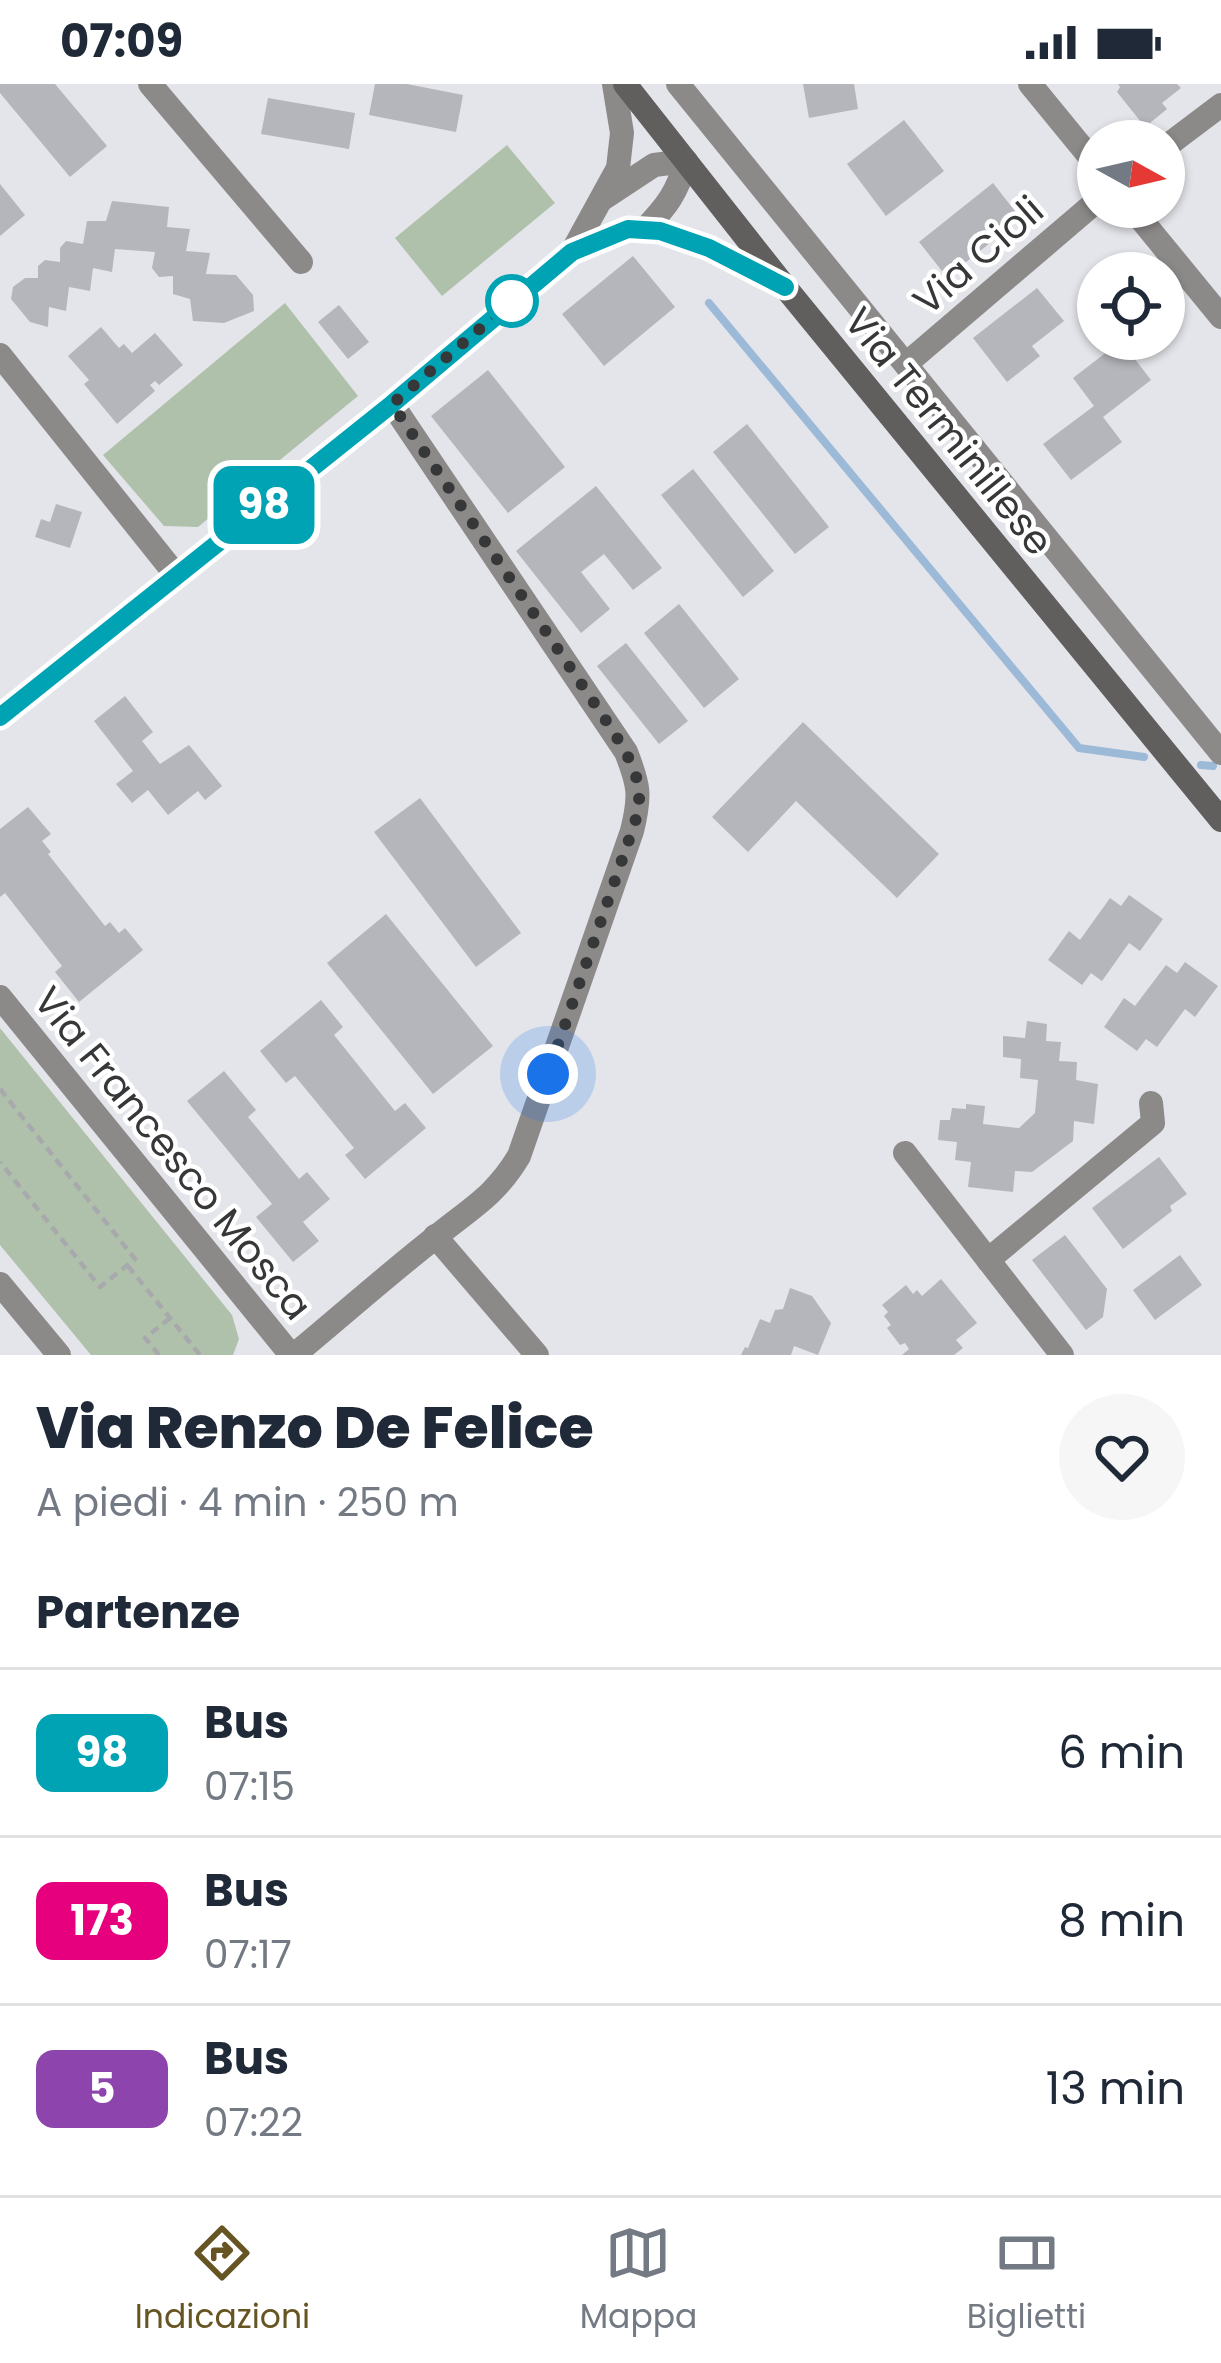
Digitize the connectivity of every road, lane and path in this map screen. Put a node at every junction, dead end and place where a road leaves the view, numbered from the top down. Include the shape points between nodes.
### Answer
1 (150, 84) edge
2 (614, 84) edge
3 (626, 84) edge
4 (678, 84) edge
5 (1030, 84) edge
6 (1221, 105) edge
7 (1185, 132) edge
8 (1077, 141) edge
9 (686, 161) junction
10 (602, 199) junction
11 (1077, 218) edge
12 (1148, 228) edge
13 (644, 230) junction
14 (572, 252) junction
15 (301, 262) dead end
16 (785, 287) junction
17 (1221, 317) edge
18 (0, 355) edge
19 (906, 364) junction
20 (392, 404) junction
21 (176, 575) junction
22 (0, 717) edge
23 (1209, 726) edge
24 (1221, 753) edge
25 (1221, 820) edge
26 (0, 997) edge
27 (0, 1089) edge
28 (1150, 1103) dead end
29 (905, 1153) dead end
30 (0, 1162) edge
31 (436, 1236) junction
32 (988, 1260) junction
33 (127, 1265) junction
34 (0, 1284) edge
35 (170, 1318) junction
36 (59, 1355) edge
37 (158, 1355) edge
38 (199, 1355) edge
39 (292, 1355) edge
40 (537, 1355) edge
41 (1063, 1355) edge

1 - 15 street
2 - 10 street via 622,133 618,168
3 - 9 main road, Via Terminillese
4 - 19 street
5 - 8 street
6 - 7 street
9 - 10 street via 654,165
9 - 13 street via 670,203
9 - 16 main road, Via Terminillese
10 - 14 street
11 - 19 street, Via Cioli
12 - 17 street
13 - 14 street
13 - 16 street via 709,248
14 - 20 street
16 - 25 main road, Via Terminillese
18 - 21 street
19 - 23 street
20 - 21 street
20 - 31 street via 626,752 639,802 519,1156 489,1196
21 - 22 street
23 - 24 street
26 - 39 street, Via Francesco Mosca
27 - 33 path via 135,1259
28 - 32 street via 1153,1123
29 - 32 street
30 - 33 path via 100,1287
31 - 39 street
31 - 40 street
32 - 41 street
33 - 35 path
34 - 36 street
35 - 37 path via 145,1338
35 - 38 path

